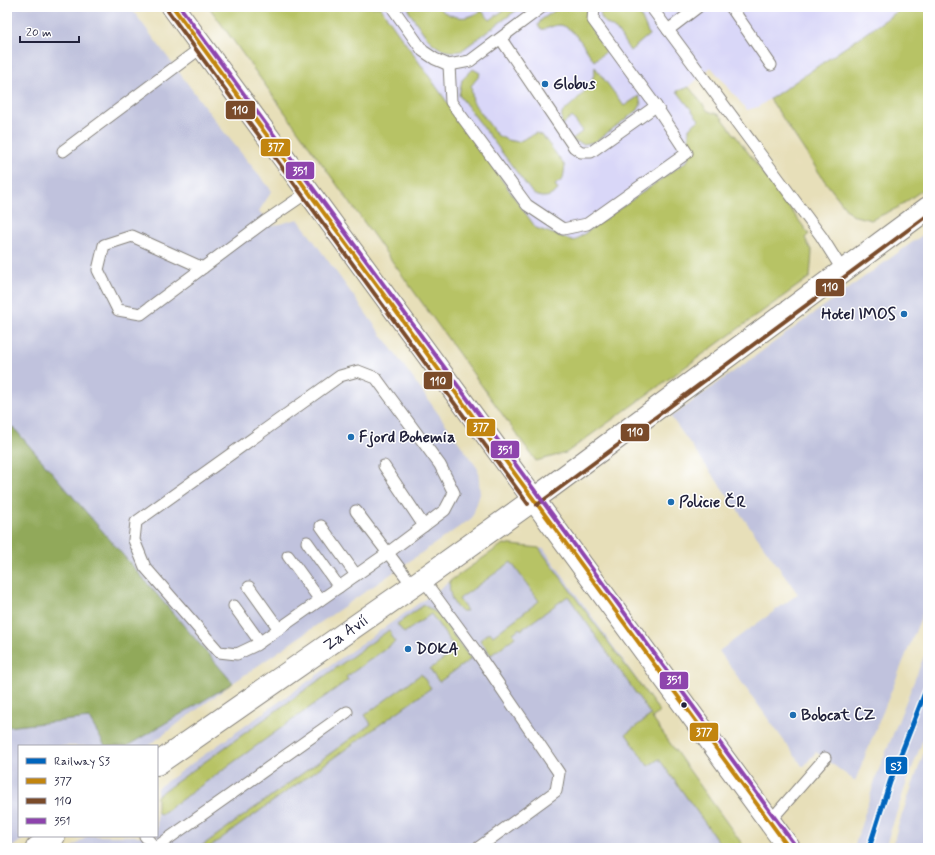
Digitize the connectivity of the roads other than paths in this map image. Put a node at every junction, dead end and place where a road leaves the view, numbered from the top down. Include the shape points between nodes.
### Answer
1 (173, 7) edge
2 (392, 7) edge
3 (542, 7) edge
4 (594, 7) edge
5 (650, 7) edge
6 (698, 7) edge
7 (731, 7) edge
8 (668, 30) junction
9 (501, 39) junction
10 (202, 47) junction
11 (449, 65) junction
12 (771, 65) dead end
13 (656, 106) junction
14 (63, 151) dead end
15 (308, 192) junction
16 (928, 208) edge
17 (203, 268) junction
18 (844, 271) junction
19 (384, 466) dead end
20 (533, 500) junction
21 (356, 511) dead end
22 (321, 526) dead end
23 (424, 526) junction
24 (307, 542) dead end
25 (389, 552) junction
26 (288, 556) dead end
27 (356, 575) junction
28 (418, 583) junction
29 (249, 587) dead end
30 (339, 587) junction
31 (320, 600) junction
32 (234, 606) dead end
33 (279, 629) junction
34 (260, 642) junction
35 (347, 712) dead end
36 (825, 758) dead end
37 (158, 763) edge
38 (770, 821) junction
39 (53, 837) edge
40 (146, 837) edge
41 (37, 848) edge
42 (155, 848) edge
43 (478, 848) edge
44 (789, 848) edge

1 - 10 street
2 - 11 lane via 423,51 434,60
3 - 9 lane
4 - 13 lane via 593,20
5 - 8 lane
6 - 8 lane
7 - 12 lane
8 - 18 lane via 821,236
9 - 11 lane via 470,61
9 - 13 lane via 574,147 581,152 591,152
10 - 14 lane
10 - 15 street
11 - 13 lane via 452,102 527,205 563,229 587,224 687,153
15 - 17 lane
15 - 20 street
16 - 18 street, Za Avií
17 - 17 lane via 141,314 118,310 98,270 104,245 132,236
18 - 20 street, Za Avií
19 - 23 lane
20 - 28 street, Za Avií
20 - 38 street
21 - 25 lane
22 - 27 lane
23 - 25 lane
23 - 34 lane via 445,510 454,493 440,465 376,378 358,371 340,376 136,522 134,540 145,567 219,652 237,654
24 - 30 lane
25 - 27 lane
25 - 28 lane
26 - 31 lane
27 - 30 lane
28 - 37 street, Za Avií
28 - 43 lane via 478,654 559,773 556,791
29 - 33 lane
30 - 31 lane
31 - 33 lane
32 - 34 lane
33 - 34 lane
35 - 42 lane
36 - 38 lane
38 - 44 street
39 - 41 street
40 - 42 lane

